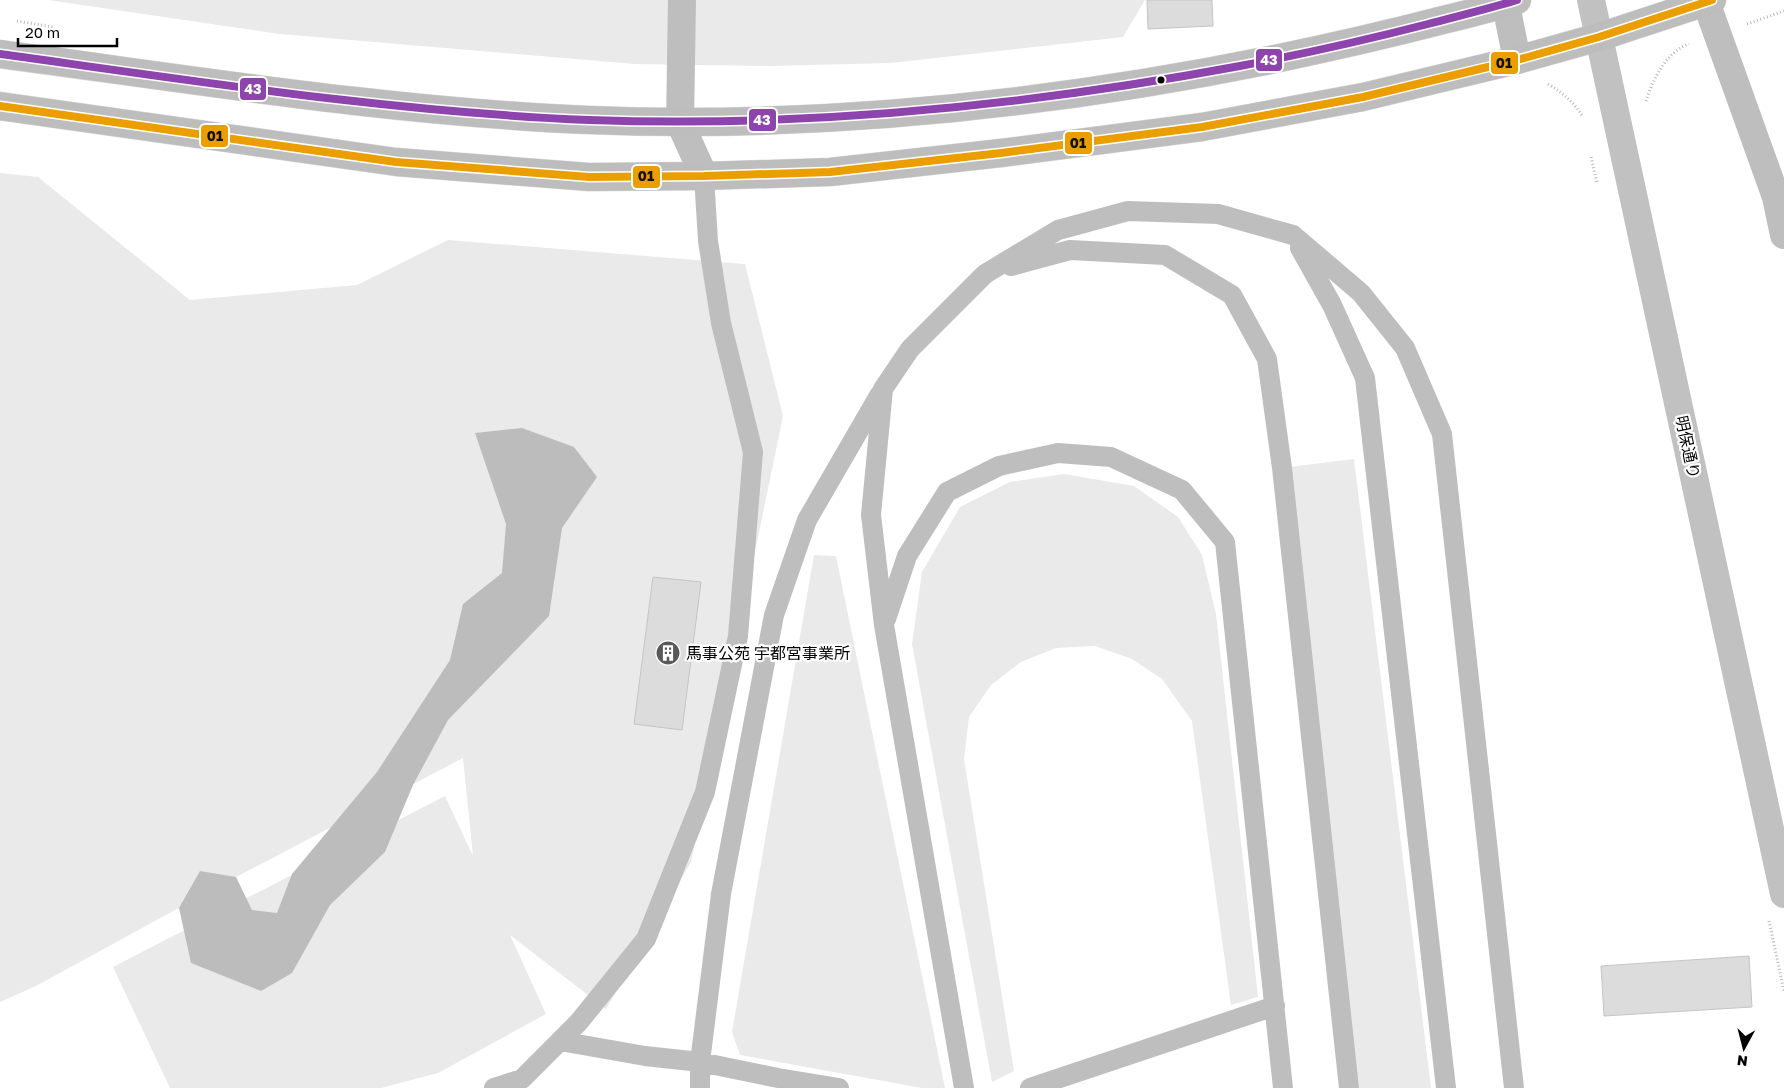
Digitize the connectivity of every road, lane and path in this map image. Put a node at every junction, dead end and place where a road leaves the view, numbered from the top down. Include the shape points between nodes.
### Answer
1 (682, 0) edge
2 (1591, 0) edge
3 (1509, 1) edge
4 (1709, 1) edge
5 (17, 21) dead end
6 (56, 28) dead end
7 (1599, 37) junction
8 (0, 54) edge
9 (1517, 60) junction
10 (0, 106) edge
11 (680, 123) junction
12 (704, 176) junction
13 (1292, 235) junction
14 (1784, 235) edge
15 (985, 274) junction
16 (883, 389) junction
17 (884, 625) junction
18 (1784, 894) edge
19 (1275, 1006) junction
20 (560, 1041) junction
21 (700, 1062) junction
22 (494, 1088) edge
23 (700, 1088) edge
24 (839, 1088) edge
25 (964, 1088) edge
26 (1030, 1088) edge
27 (1283, 1088) edge
28 (1349, 1088) edge
29 (1446, 1088) edge
30 (1514, 1088) edge

1 - 11 street
2 - 7 street, 明保通り
3 - 9 street
3 - 11 main road via 1351,44 1194,76 996,104 816,119
4 - 7 main road
4 - 14 street via 1776,198
5 - 6 path
7 - 9 main road
7 - 18 street, 明保通り
8 - 11 main road via 404,107
9 - 12 main road via 1363,97 1202,127 830,172
10 - 12 main road via 396,162 589,177
11 - 12 street
12 - 20 lane via 708,241 721,323 753,452 738,636 705,792 646,939
13 - 15 lane via 1218,214 1128,211 1058,230
13 - 29 lane via 1332,305 1365,378
13 - 30 lane via 1361,293 1405,348 1442,434
15 - 16 lane via 910,349
15 - 28 lane via 1070,250 1165,256 1232,295 1267,359 1283,478
16 - 17 lane via 871,515
16 - 21 lane via 806,520 774,615 721,894
17 - 19 lane via 907,556 947,492 999,466 1058,454 1111,457 1182,490 1225,542
17 - 25 lane
19 - 26 lane
19 - 27 lane
20 - 21 lane
20 - 22 lane via 522,1078
21 - 23 lane
21 - 24 lane

